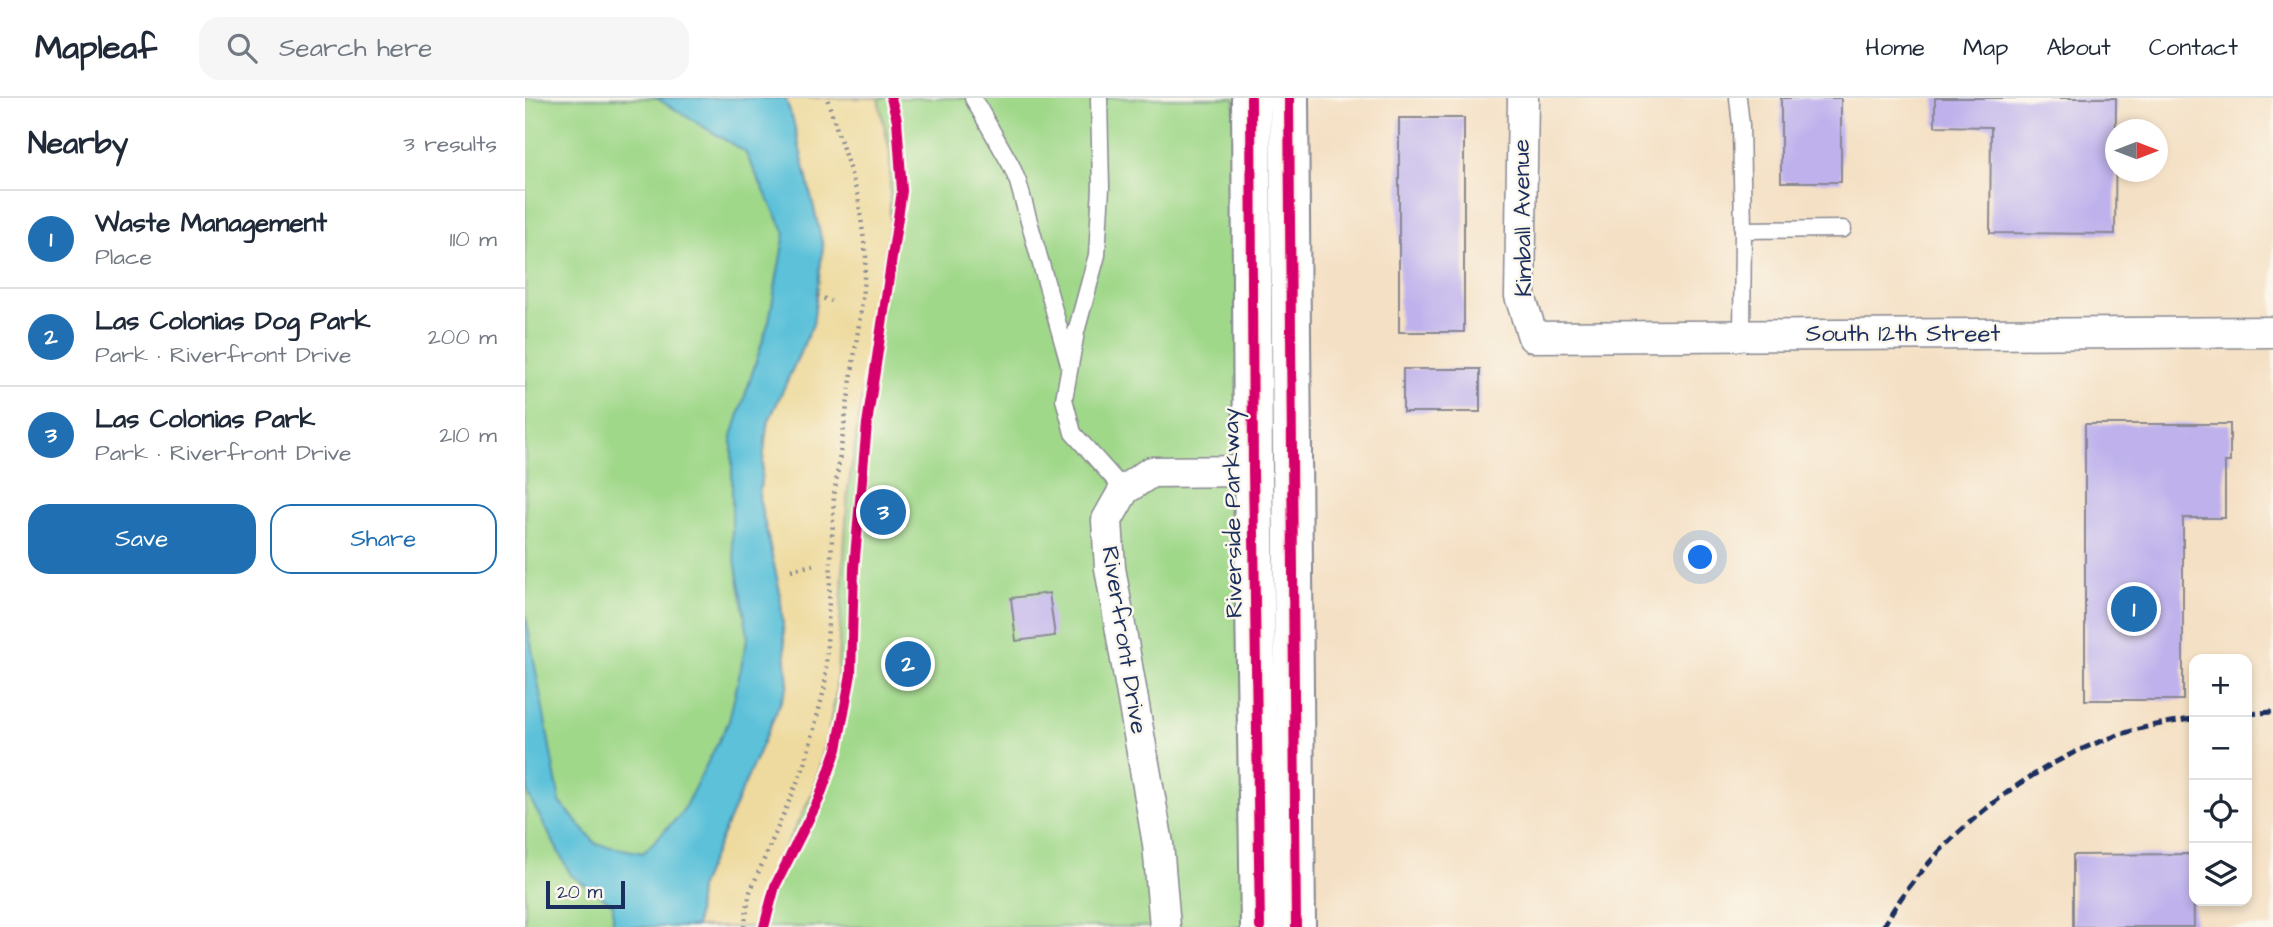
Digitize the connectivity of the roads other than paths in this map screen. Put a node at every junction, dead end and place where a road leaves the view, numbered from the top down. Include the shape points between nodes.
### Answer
1 (973, 98) edge
2 (1099, 98) edge
3 (1251, 98) edge
4 (1289, 98) edge
5 (1523, 98) edge
6 (1738, 98) edge
7 (1843, 229) dead end
8 (1743, 230) junction
9 (2273, 332) edge
10 (1742, 335) junction
11 (1533, 337) joint
12 (1070, 369) junction
13 (1252, 471) junction
14 (1124, 490) junction
15 (1165, 927) edge
16 (1260, 927) edge
17 (1296, 927) edge

1 - 12 lane via 1019,182
2 - 12 lane via 1097,255
3 - 13 main road, Riverside Parkway
4 - 17 main road
5 - 11 street, Kimball Avenue via 1520,296
6 - 8 lane
7 - 8 lane
8 - 10 lane
9 - 10 street, South 12th Street
10 - 11 street, South 12th Street
12 - 14 lane via 1064,399 1073,433
13 - 14 street, Riverfront Drive via 1151,472
13 - 16 main road, Riverside Parkway
14 - 15 street, Riverfront Drive via 1107,520 1110,568 1158,844

